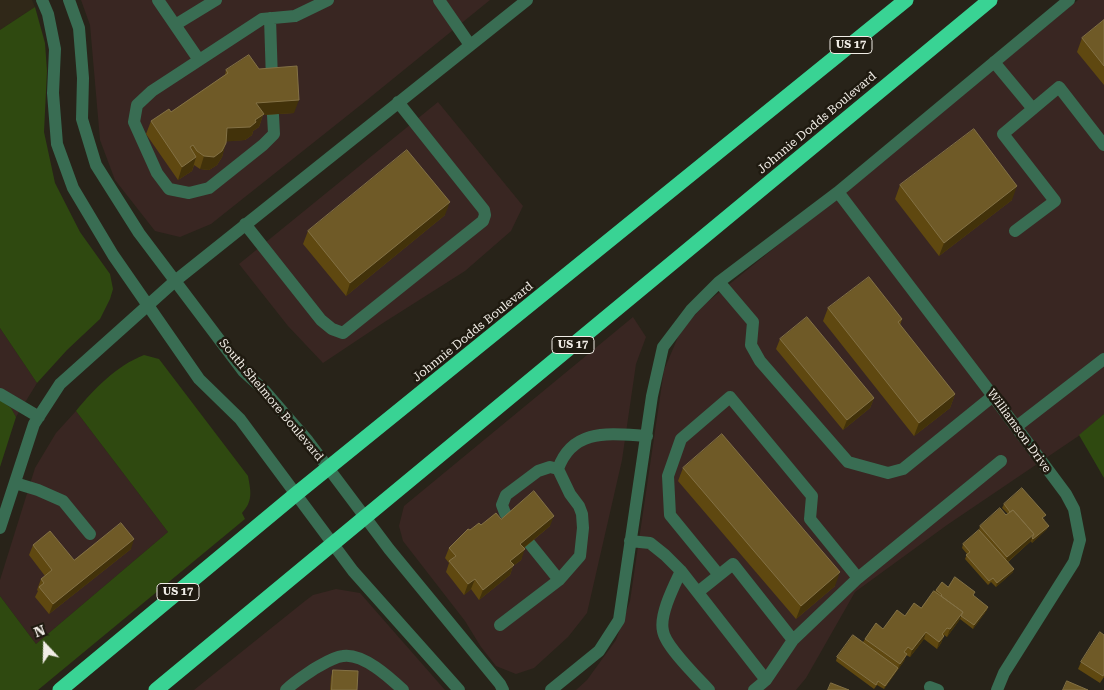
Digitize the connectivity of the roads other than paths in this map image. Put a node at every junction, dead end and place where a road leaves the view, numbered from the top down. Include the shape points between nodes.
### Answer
1 (42, 0) edge
2 (68, 0) edge
3 (158, 0) edge
4 (216, 0) edge
5 (328, 0) edge
6 (439, 0) edge
7 (527, 0) edge
8 (906, 0) edge
9 (990, 0) edge
10 (1069, 0) edge
11 (270, 18) junction
12 (176, 25) junction
13 (470, 45) junction
14 (199, 60) junction
15 (994, 62) junction
16 (272, 81) edge
17 (398, 102) junction
18 (1032, 109) junction
19 (273, 114) edge
20 (1104, 145) edge
21 (838, 192) junction
22 (245, 224) junction
23 (1015, 231) dead end
24 (175, 281) junction
25 (719, 282) junction
26 (148, 304) junction
27 (1104, 359) edge
28 (0, 394) edge
29 (994, 396) junction
30 (38, 417) junction
31 (1016, 427) junction
32 (647, 436) junction
33 (1001, 461) dead end
34 (328, 468) junction
35 (558, 469) junction
36 (15, 483) junction
37 (296, 494) junction
38 (365, 517) junction
39 (0, 528) edge
40 (90, 534) dead end
41 (630, 540) junction
42 (333, 543) junction
43 (681, 572) junction
44 (719, 575) junction
45 (858, 578) junction
46 (559, 580) junction
47 (698, 592) junction
48 (500, 625) dead end
49 (793, 640) junction
50 (766, 680) junction
51 (60, 690) edge
52 (156, 690) edge
53 (286, 690) edge
54 (403, 690) edge
55 (459, 690) edge
56 (503, 690) edge
57 (551, 690) edge
58 (709, 690) edge
59 (754, 690) edge
60 (997, 690) edge

1 - 26 street via 55,49 53,93 57,144 73,188
2 - 24 street, South Shelmore Boulevard via 79,28 82,119 96,164 138,233
3 - 12 street
4 - 12 street
5 - 11 street via 295,16
6 - 13 street
7 - 13 street
8 - 34 highway, Johnnie Dodds Boulevard / US 17
9 - 38 highway, Johnnie Dodds Boulevard / US 17
10 - 15 street
11 - 14 street via 262,19
11 - 16 street
12 - 14 street
13 - 17 street
14 - 19 street via 152,91 137,105 134,122 169,189 189,193 210,188 274,134
15 - 18 street
15 - 21 street
17 - 22 street
17 - 22 street via 485,215 483,221 343,333 321,320
18 - 20 street via 1059,88
18 - 23 street via 1003,134 1055,201
21 - 25 street
21 - 29 street, Williamson Drive
22 - 24 street
24 - 26 street
24 - 34 street, South Shelmore Boulevard via 243,370 263,389
25 - 29 street via 753,322 751,345 760,362 848,462 888,473 903,470
25 - 32 street via 691,310 663,347
26 - 30 street via 60,384
26 - 37 street via 199,379 240,419
27 - 31 street
28 - 30 street
29 - 31 street, Williamson Drive
30 - 36 street
31 - 60 street, Williamson Drive via 1066,494 1074,509 1080,540 1074,562 1004,673
32 - 35 street via 597,434 574,444 562,458
32 - 41 street
33 - 45 street
34 - 37 highway, Johnnie Dodds Boulevard / US 17
34 - 38 street, South Shelmore Boulevard
35 - 46 street via 579,506 583,528 580,556
35 - 46 street via 538,470 506,495 502,505
36 - 39 street
36 - 40 street via 63,501
37 - 42 street
37 - 51 highway, Johnnie Dodds Boulevard / US 17
38 - 42 highway, Johnnie Dodds Boulevard / US 17
38 - 56 street, South Shelmore Boulevard
41 - 43 street via 650,543
41 - 57 street via 619,620 599,651
42 - 52 highway, Johnnie Dodds Boulevard / US 17
42 - 55 street
43 - 47 street
43 - 58 street via 667,605 662,632 668,644
44 - 45 street via 670,515 668,476 681,439 730,398 812,496 810,519
44 - 47 street
44 - 49 street via 733,564
45 - 49 street
46 - 48 street
47 - 50 street
49 - 50 street
50 - 59 street
53 - 54 street via 295,681 342,656 370,664

